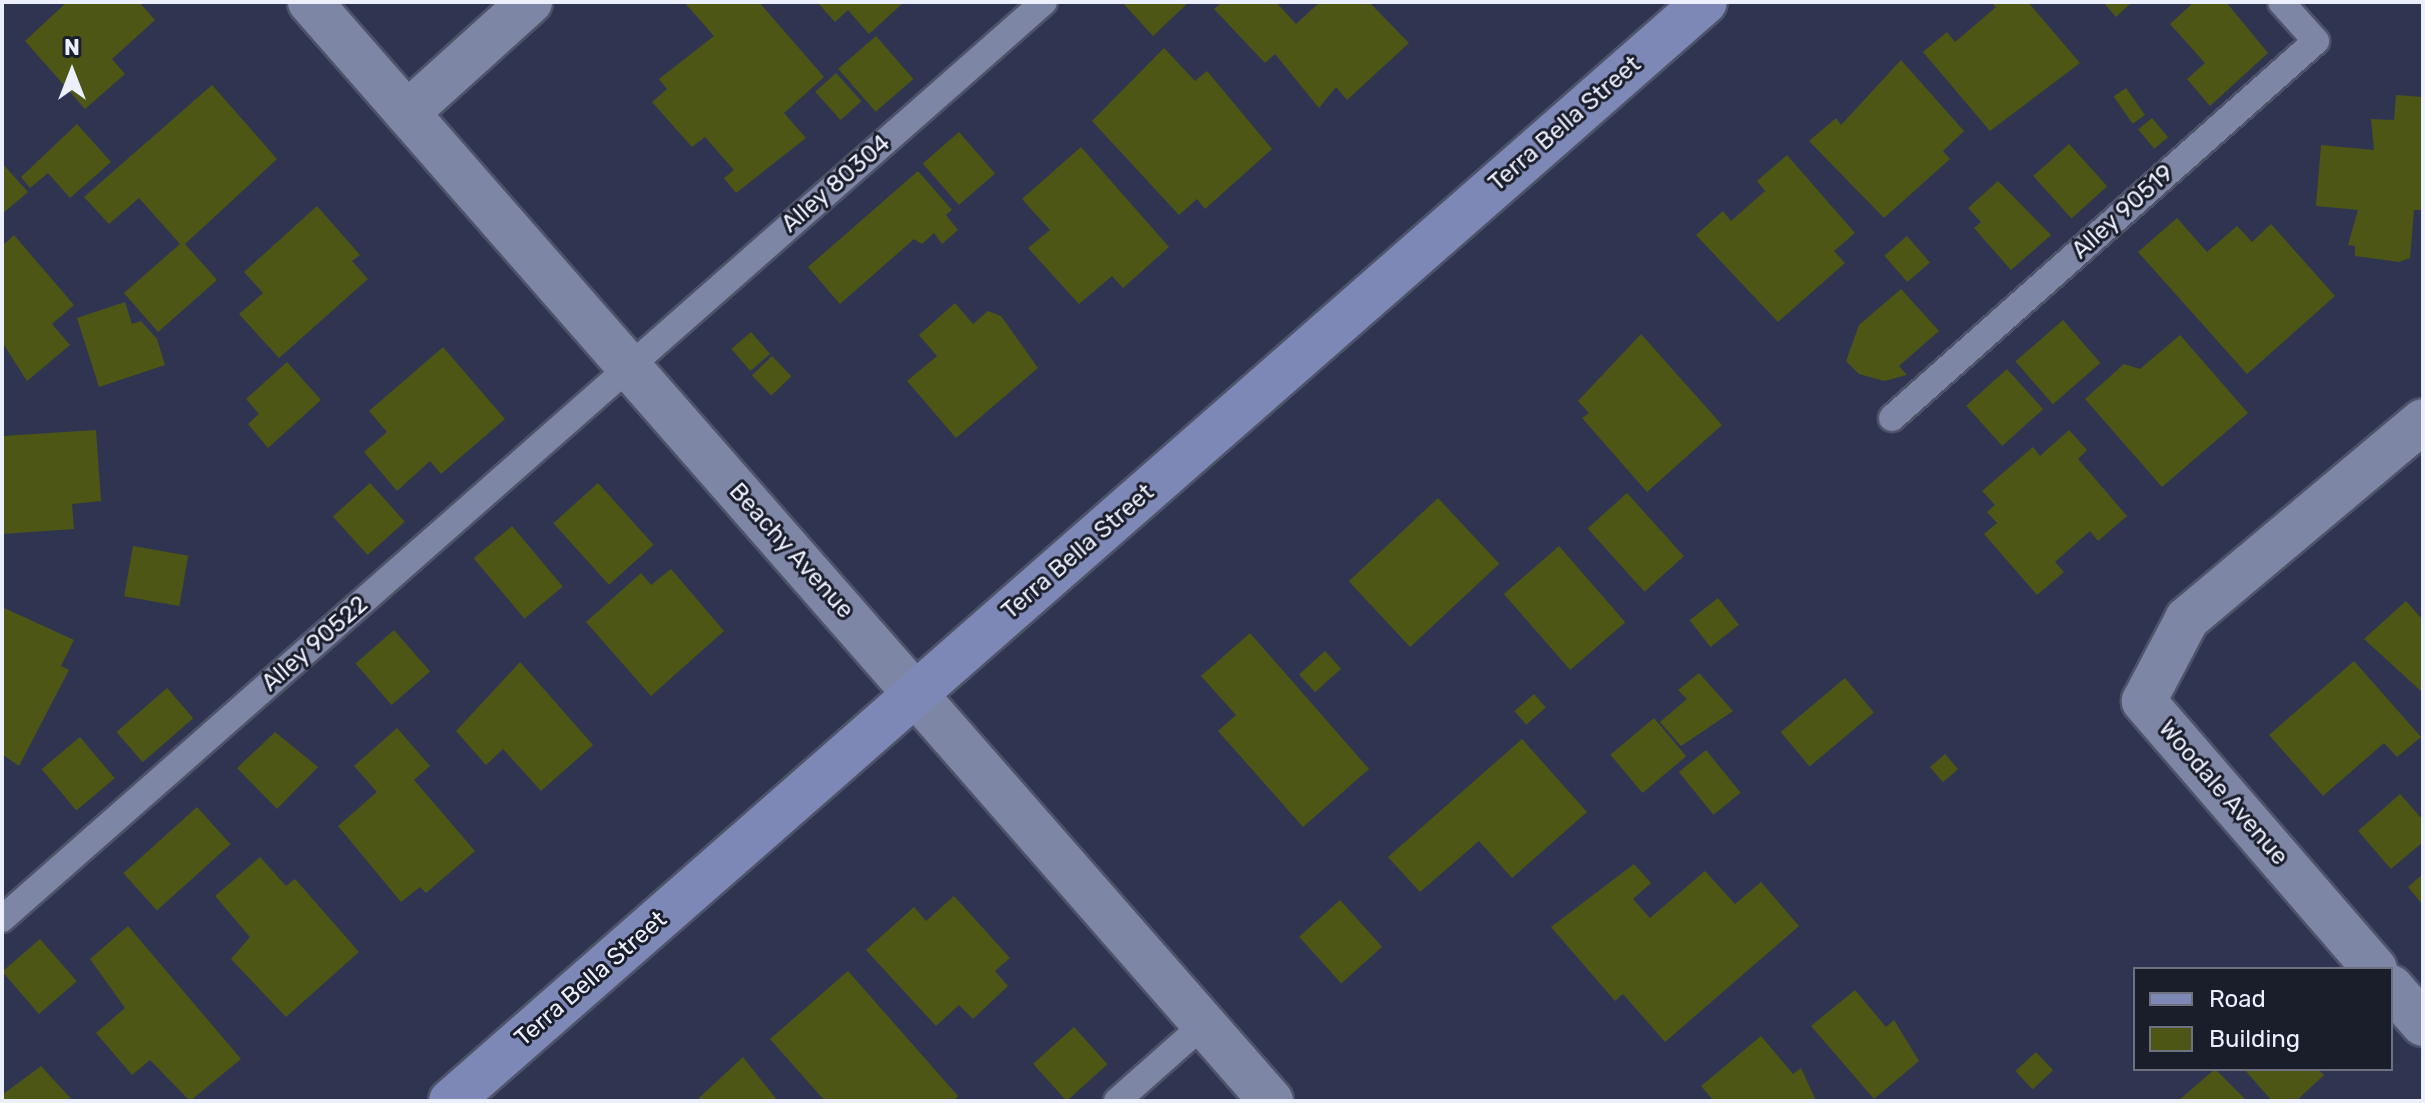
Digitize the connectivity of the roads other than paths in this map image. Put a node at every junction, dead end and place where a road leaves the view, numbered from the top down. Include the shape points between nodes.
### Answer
1 (310, 2) edge
2 (530, 2) edge
3 (1044, 2) edge
4 (1705, 2) edge
5 (2281, 2) edge
6 (407, 113) junction
7 (627, 366) junction
8 (1892, 418) dead end
9 (2423, 421) edge
10 (917, 693) junction
11 (2, 919) edge
12 (2373, 967) edge
13 (2393, 989) edge
14 (1204, 1024) junction
15 (2423, 1024) edge
16 (451, 1101) edge
17 (1117, 1101) edge
18 (1271, 1101) edge

1 - 6 street, Beachy Avenue
2 - 6 street
3 - 7 lane, Alley 80304
4 - 10 main road, Terra Bella Street
5 - 8 lane, Alley 90519 via 2316,41
6 - 7 street, Beachy Avenue
7 - 10 street, Beachy Avenue
7 - 11 lane, Alley 90522
9 - 12 street, Woodale Avenue via 2187,619 2144,701
10 - 14 street, Beachy Avenue
10 - 16 main road, Terra Bella Street
13 - 15 street
14 - 17 lane
14 - 18 street, Beachy Avenue

